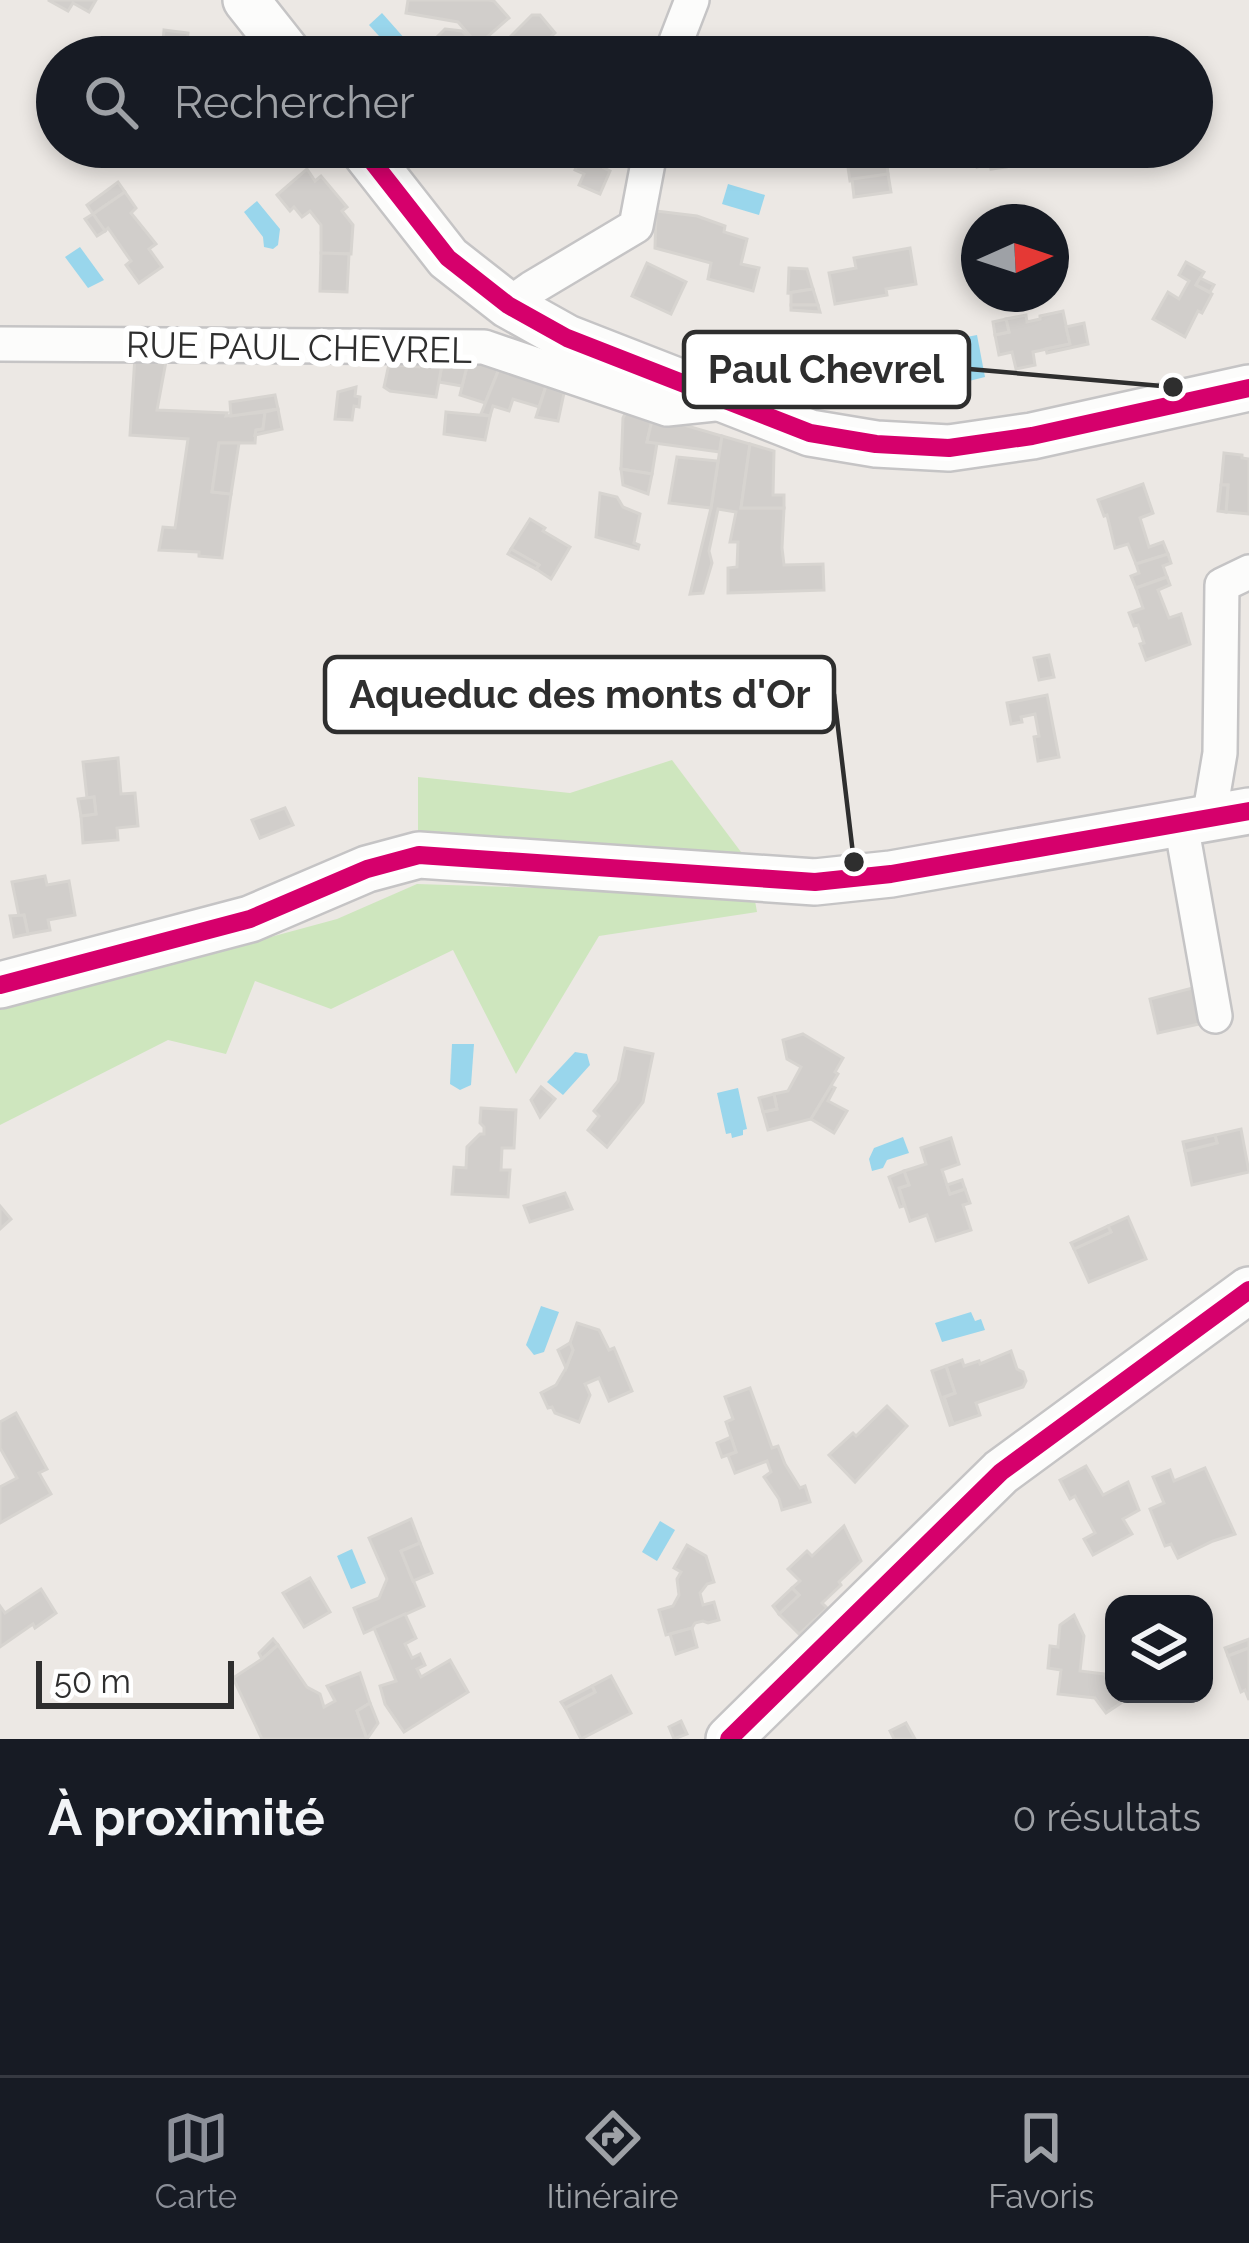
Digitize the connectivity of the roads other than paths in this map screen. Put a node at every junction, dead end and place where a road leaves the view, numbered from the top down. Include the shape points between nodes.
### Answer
1 (246, 0) edge
2 (692, 0) edge
3 (274, 36) edge
4 (678, 36) edge
5 (377, 168) edge
6 (647, 168) edge
7 (508, 305) junction
8 (0, 344) edge
9 (1249, 388) edge
10 (732, 402) junction
11 (1249, 572) edge
12 (1220, 753) junction
13 (1249, 794) edge
14 (1213, 818) edge
15 (0, 985) edge
16 (1215, 1016) dead end
17 (1249, 1290) edge
18 (729, 1739) edge

1 - 3 street
2 - 4 street
5 - 7 street via 448,258
6 - 7 street via 636,226
7 - 10 street via 567,338
8 - 10 street, RUE PAUL CHEVREL via 484,347 667,409
9 - 10 street via 949,448 810,433
11 - 12 street via 1222,585
12 - 13 street
12 - 14 street
14 - 15 street via 815,882 418,855 250,919
14 - 16 street
17 - 18 street via 1001,1472

